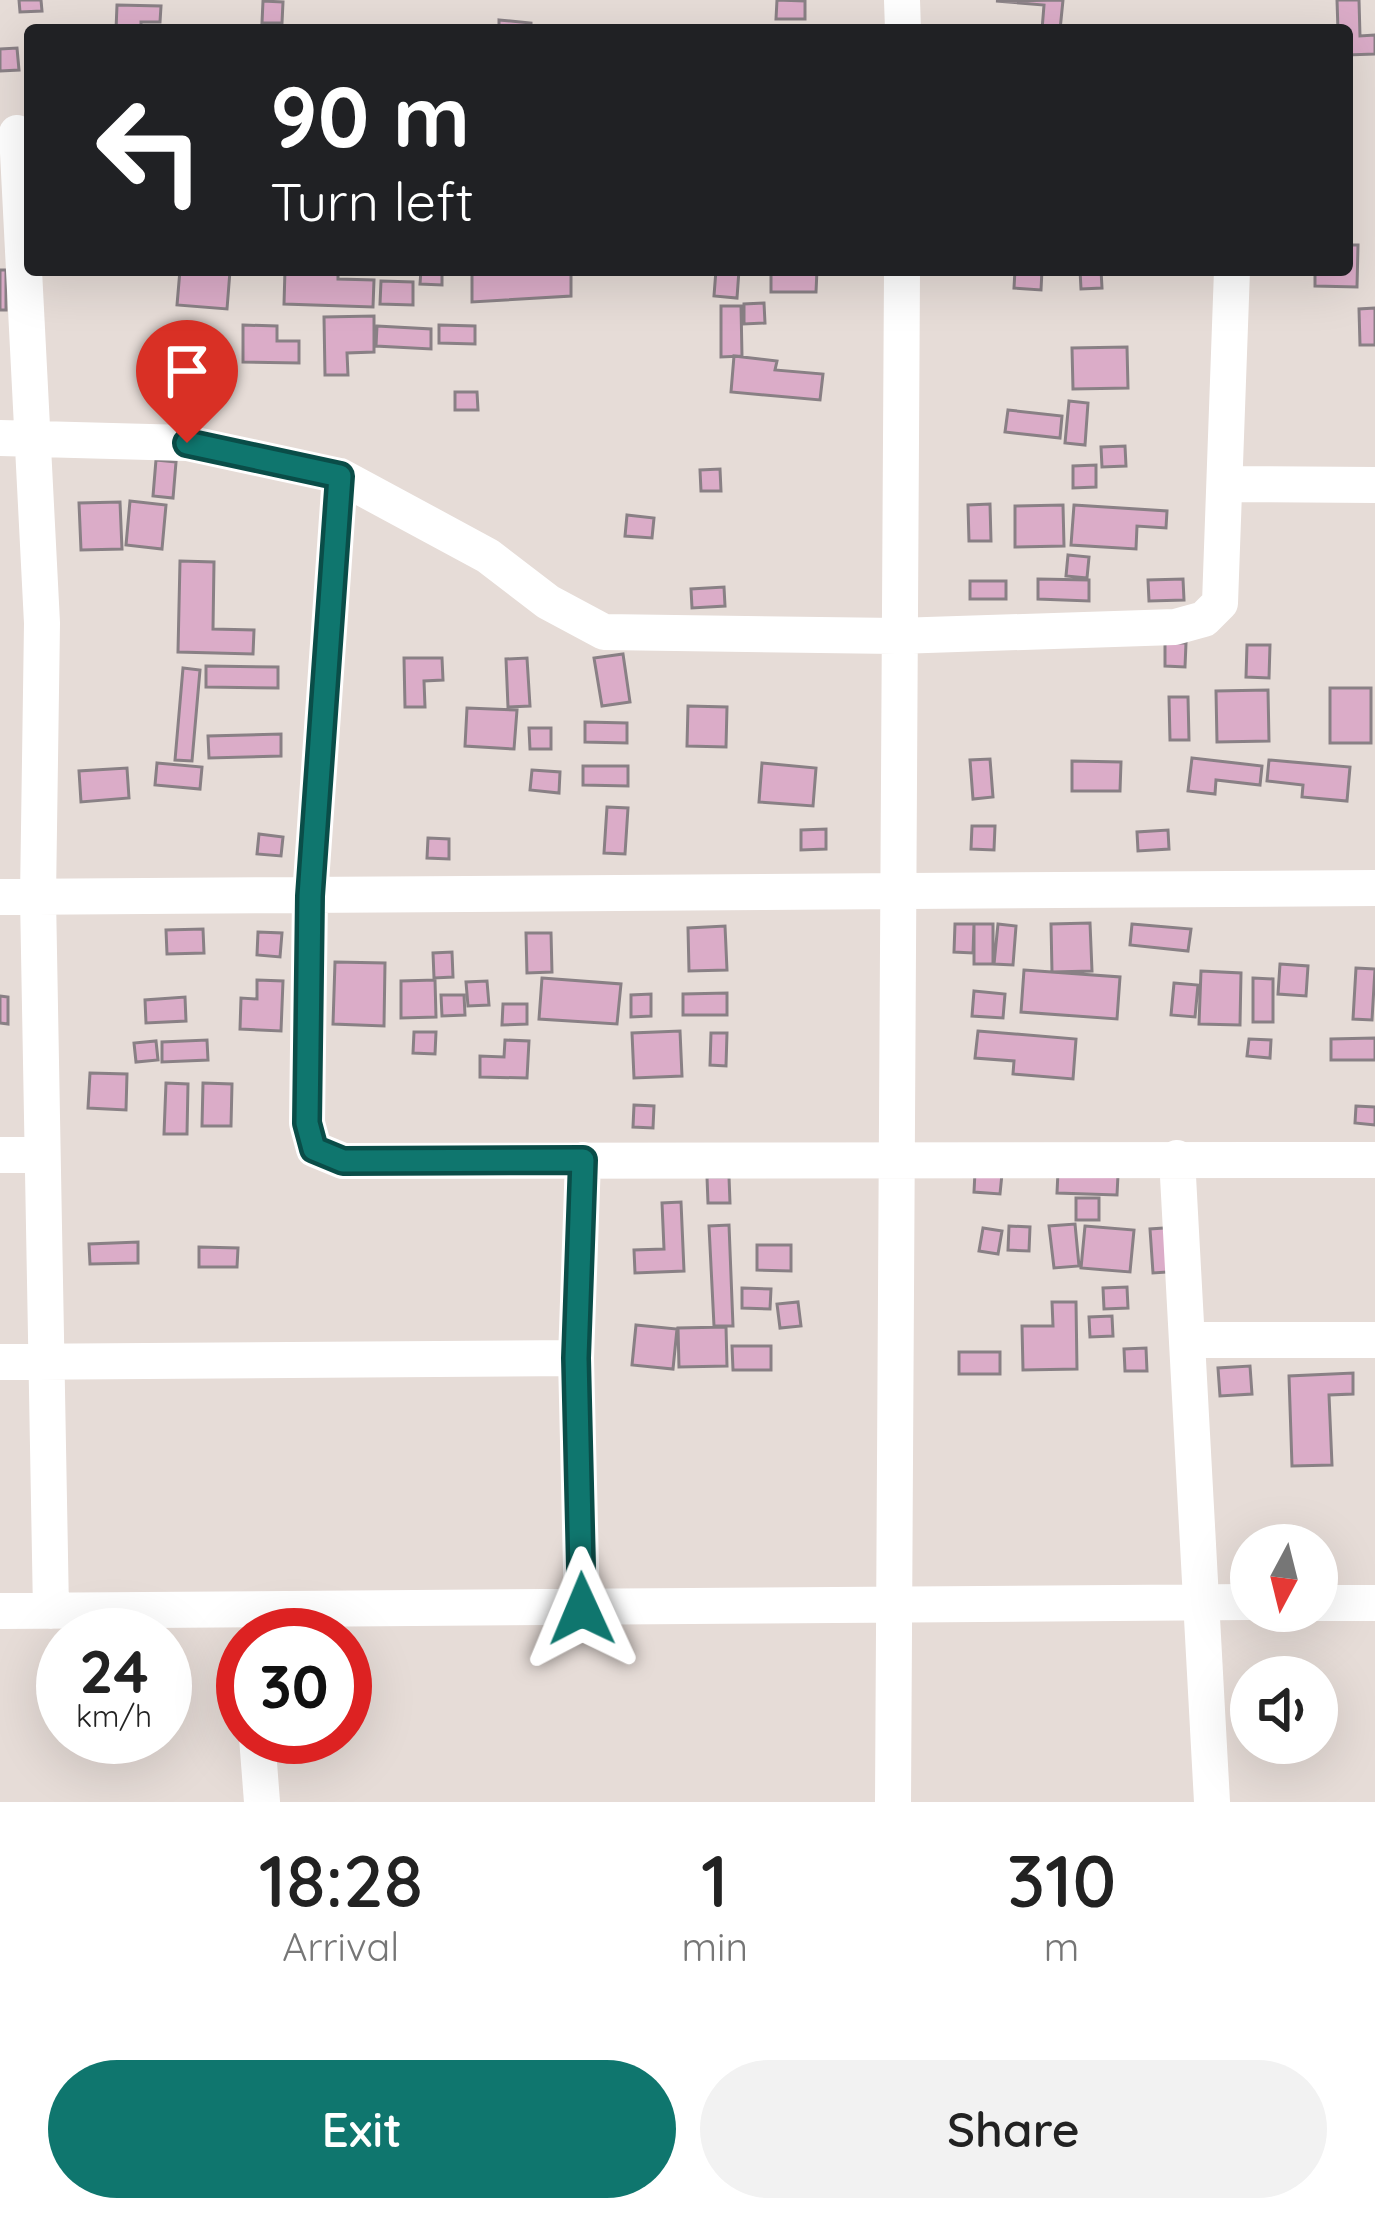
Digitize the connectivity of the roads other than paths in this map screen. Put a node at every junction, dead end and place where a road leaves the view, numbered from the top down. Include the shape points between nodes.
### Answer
1 (16, 133) edge
2 (902, 276) edge
3 (1232, 276) edge
4 (18, 438) edge
5 (340, 476) junction
6 (1228, 484) junction
7 (1375, 485) edge
8 (897, 636) junction
9 (1375, 888) edge
10 (896, 895) junction
11 (310, 896) junction
12 (0, 897) edge
13 (38, 897) junction
14 (0, 1155) edge
15 (43, 1155) junction
16 (1177, 1158) junction
17 (894, 1159) junction
18 (583, 1160) junction
19 (1375, 1160) edge
20 (1187, 1340) junction
21 (1375, 1340) edge
22 (576, 1358) junction
23 (0, 1362) edge
24 (46, 1363) junction
25 (1203, 1602) junction
26 (1230, 1602) edge
27 (1338, 1603) edge
28 (1375, 1603) edge
29 (895, 1605) junction
30 (51, 1608) edge
31 (582, 1609) junction
32 (0, 1611) edge
33 (36, 1611) edge
34 (372, 1618) edge
35 (259, 1764) edge
36 (262, 1802) edge
37 (893, 1802) edge
38 (1212, 1802) edge

1 - 4 street
2 - 8 street
3 - 6 street
4 - 5 street via 187,443
4 - 13 street via 42,623
5 - 8 street via 488,556 604,632
5 - 11 street
6 - 7 street
6 - 8 street via 1220,602 1204,620
8 - 10 street
9 - 10 street
10 - 11 street
10 - 17 street
11 - 13 street
11 - 18 street via 307,1123 314,1149 343,1161
12 - 13 street
13 - 15 street
14 - 15 street
15 - 24 street
16 - 17 street
16 - 19 street
16 - 20 street
17 - 18 street
17 - 29 street
18 - 22 street
20 - 21 street
20 - 25 street
22 - 24 street
22 - 31 street
23 - 24 street
24 - 30 street
25 - 26 street
25 - 29 street
25 - 38 street
27 - 28 street
29 - 31 street
29 - 37 street
31 - 34 street
32 - 33 street
35 - 36 street

